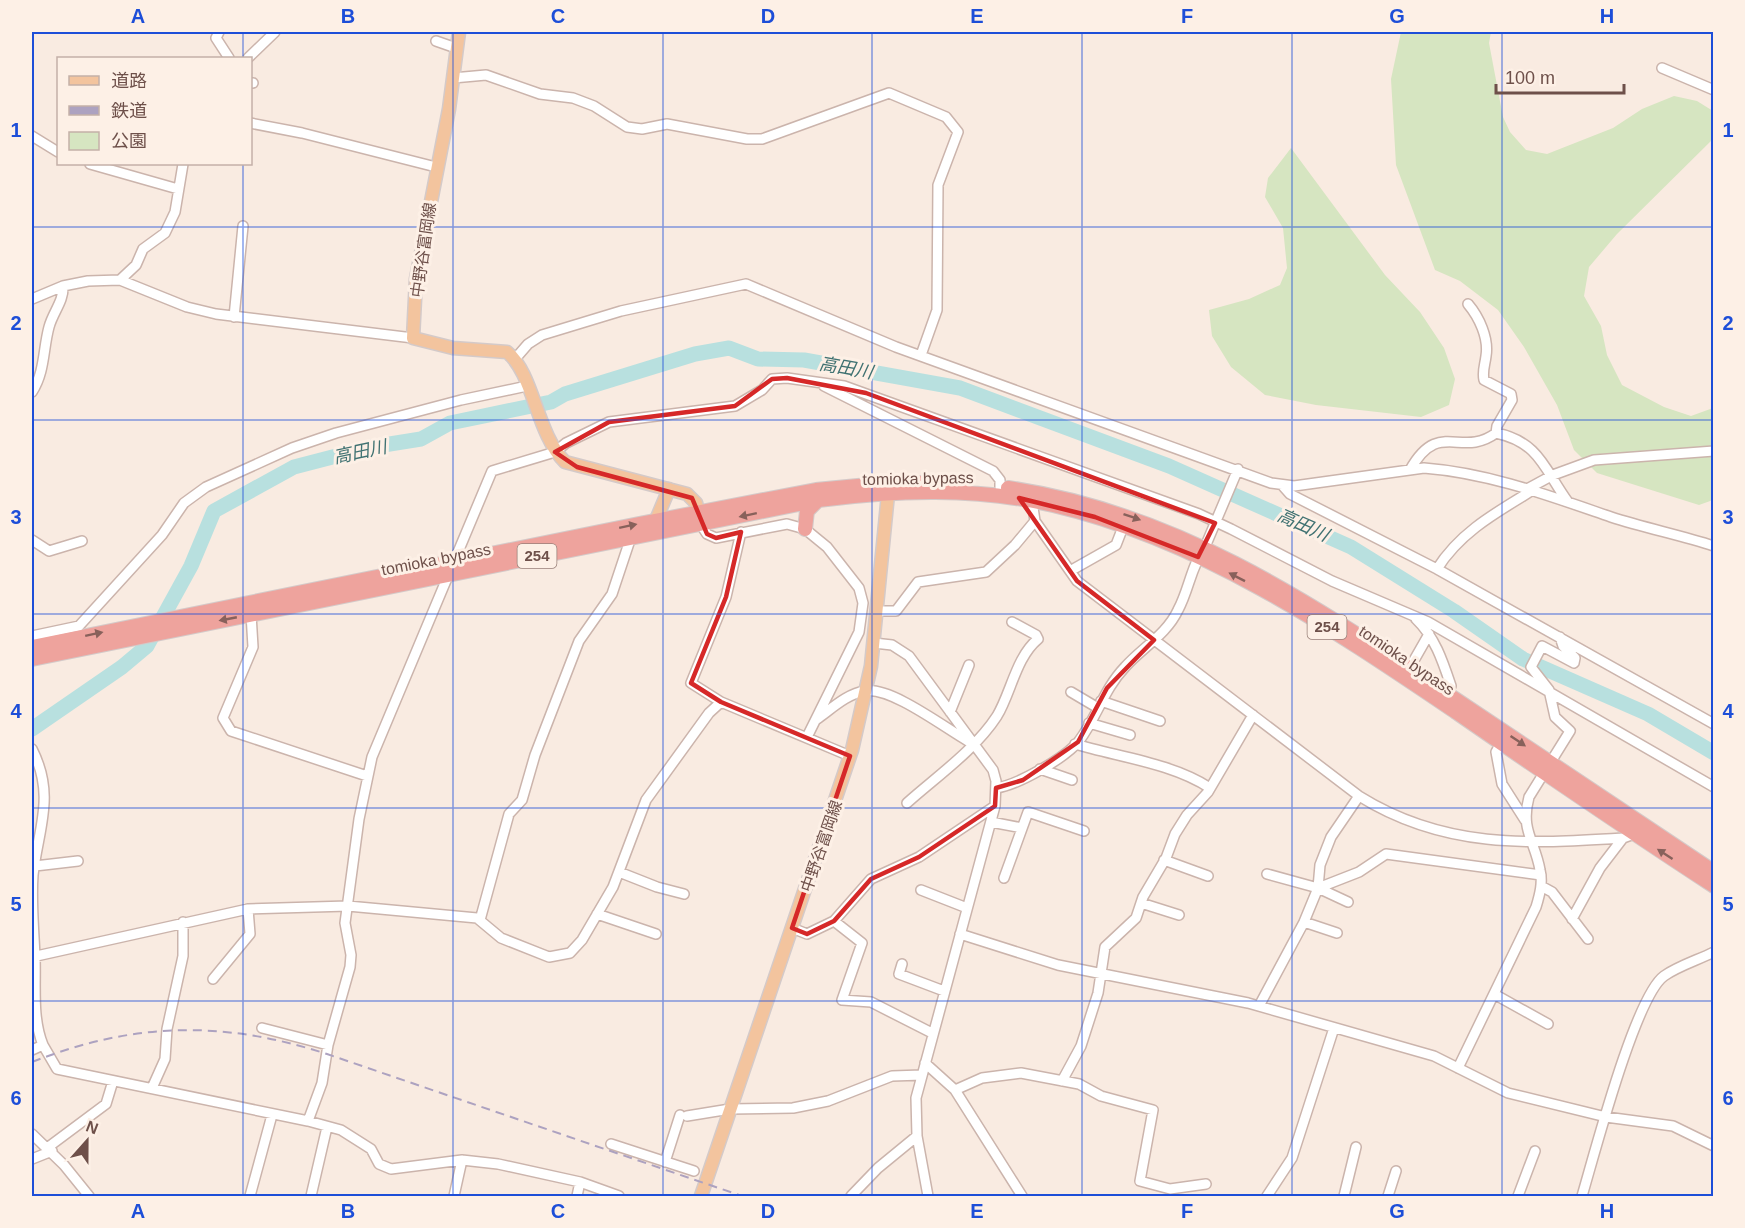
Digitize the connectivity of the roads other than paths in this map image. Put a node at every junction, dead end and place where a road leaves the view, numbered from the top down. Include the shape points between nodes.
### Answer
1 (219, 32) edge
2 (275, 32) edge
3 (459, 32) edge
4 (436, 41) dead end
5 (456, 48) junction
6 (227, 57) edge
7 (249, 57) edge
8 (1662, 68) dead end
9 (453, 78) junction
10 (1713, 90) edge
11 (252, 123) edge
12 (32, 136) edge
13 (57, 151) edge
14 (94, 165) edge
15 (183, 165) edge
16 (436, 167) junction
17 (178, 189) junction
18 (243, 226) dead end
19 (120, 280) junction
20 (63, 286) junction
21 (32, 299) edge
22 (1468, 304) dead end
23 (234, 317) junction
24 (413, 338) junction
25 (921, 356) junction
26 (515, 359) junction
27 (813, 381) junction
28 (528, 389) junction
29 (32, 392) edge
30 (1496, 433) junction
31 (554, 451) junction
32 (1713, 451) edge
33 (1410, 470) junction
34 (1237, 472) junction
35 (1553, 475) junction
36 (1282, 485) junction
37 (1000, 487) junction
38 (889, 488) junction
39 (669, 489) junction
40 (1531, 489) junction
41 (818, 500) junction
42 (1032, 501) junction
43 (1568, 502) junction
44 (700, 519) junction
45 (656, 520) junction
46 (1035, 521) junction
47 (1215, 523) junction
48 (1123, 527) junction
49 (805, 529) junction
50 (741, 532) junction
51 (631, 537) junction
52 (32, 540) edge
53 (82, 541) dead end
54 (1713, 546) edge
55 (1201, 552) junction
56 (449, 568) junction
57 (1437, 569) junction
58 (1070, 571) junction
59 (877, 611) junction
60 (250, 614) junction
61 (1413, 616) junction
62 (1012, 622) dead end
63 (1429, 634) junction
64 (1560, 637) junction
65 (1154, 640) junction
66 (874, 643) junction
67 (34, 649) edge
68 (969, 665) dead end
69 (1409, 669) junction
70 (866, 690) junction
71 (1071, 692) dead end
72 (1550, 692) junction
73 (1447, 693) junction
74 (722, 702) junction
75 (1100, 704) junction
76 (950, 712) junction
77 (1253, 715) junction
78 (814, 720) junction
79 (1160, 721) dead end
80 (1089, 723) junction
81 (1713, 724) edge
82 (1130, 735) dead end
83 (807, 737) junction
84 (1501, 743) junction
85 (972, 744) junction
86 (1075, 744) junction
87 (850, 756) junction
88 (34, 760) edge
89 (1549, 768) junction
90 (1040, 769) junction
91 (367, 777) junction
92 (1072, 780) dead end
93 (1713, 787) edge
94 (996, 788) junction
95 (1210, 788) junction
96 (1359, 796) junction
97 (907, 803) dead end
98 (995, 806) junction
99 (1525, 820) junction
100 (991, 822) junction
101 (1022, 828) junction
102 (1084, 831) dead end
103 (1629, 836) junction
104 (36, 837) edge
105 (1530, 843) junction
106 (78, 861) dead end
107 (1164, 861) junction
108 (35, 866) junction
109 (619, 872) junction
110 (1713, 872) edge
111 (1267, 874) dead end
112 (1208, 876) dead end
113 (1004, 878) dead end
114 (1541, 880) junction
115 (1713, 886) edge
116 (1318, 888) junction
117 (921, 890) dead end
118 (684, 894) dead end
119 (1348, 902) dead end
120 (1142, 903) junction
121 (348, 906) junction
122 (968, 908) junction
123 (249, 909) junction
124 (597, 914) junction
125 (1179, 915) dead end
126 (1572, 919) junction
127 (480, 920) junction
128 (834, 921) junction
129 (183, 922) junction
130 (1305, 922) junction
131 (792, 928) junction
132 (1337, 933) dead end
133 (656, 934) dead end
134 (960, 934) junction
135 (1588, 939) dead end
136 (1713, 952) edge
137 (33, 956) edge
138 (902, 964) dead end
139 (1102, 973) junction
140 (213, 980) dead end
141 (944, 992) junction
142 (1494, 994) junction
143 (34, 999) edge
144 (1259, 1006) junction
145 (1548, 1024) dead end
146 (262, 1028) dead end
147 (1334, 1028) junction
148 (932, 1033) junction
149 (38, 1041) edge
150 (328, 1045) junction
151 (32, 1050) edge
152 (925, 1064) junction
153 (1458, 1068) junction
154 (921, 1075) junction
155 (113, 1082) junction
156 (1062, 1082) junction
157 (152, 1088) junction
158 (955, 1090) junction
159 (730, 1109) junction
160 (272, 1115) junction
161 (1606, 1117) junction
162 (308, 1121) junction
163 (327, 1127) junction
164 (32, 1134) edge
165 (917, 1136) junction
166 (611, 1144) dead end
167 (1713, 1146) edge
168 (1356, 1147) dead end
169 (49, 1150) junction
170 (1535, 1151) dead end
171 (32, 1159) edge
172 (462, 1160) junction
173 (665, 1162) junction
174 (694, 1171) dead end
175 (1396, 1171) dead end
176 (579, 1182) junction
177 (1206, 1184) dead end
178 (1168, 1193) edge
179 (88, 1197) edge
180 (250, 1197) edge
181 (311, 1197) edge
182 (454, 1197) edge
183 (577, 1197) edge
184 (618, 1197) edge
185 (701, 1197) edge
186 (851, 1197) edge
187 (928, 1197) edge
188 (1022, 1197) edge
189 (1267, 1197) edge
190 (1344, 1197) edge
191 (1388, 1197) edge
192 (1518, 1197) edge
193 (1582, 1197) edge

1 - 6 street via 216,38
2 - 7 street
3 - 5 main road, 中野谷富岡線
4 - 5 street
5 - 9 main road, 中野谷富岡線
8 - 10 street
9 - 16 main road, 中野谷富岡線
9 - 25 street via 486,75 540,94 573,98 627,127 642,129 667,124 747,139 762,139 889,93 946,117 957,132 938,185 937,310
11 - 16 street
12 - 13 street
14 - 17 street
15 - 17 street
16 - 24 main road, 中野谷富岡線 via 416,279
17 - 19 street via 175,212 165,233 143,249 136,265
18 - 23 street
19 - 20 street
19 - 23 street via 188,307
20 - 21 street
20 - 29 street via 49,326 43,366
22 - 30 street via 1477,314 1485,342 1484,380 1511,394 1512,400
23 - 24 street
24 - 26 main road via 453,348 507,351
25 - 26 street via 746,284 621,311 542,335
25 - 34 street
26 - 28 main road
27 - 31 street via 772,379 735,406 609,422
27 - 37 street via 993,471
27 - 47 street via 844,386 909,408
28 - 31 main road
28 - 67 street via 461,400 336,433 292,448 206,487 184,503 162,535 79,626
30 - 33 street via 1480,442 1434,443 1417,457
30 - 35 street via 1540,455
31 - 39 main road via 577,467
31 - 56 street via 492,471
32 - 35 street via 1594,460
33 - 36 street
33 - 40 street via 1441,470
34 - 36 street
34 - 47 street
35 - 40 street
35 - 43 street
36 - 57 street via 1290,494
37 - 38 highway, tomioka bypass / 254 via 933,482
37 -> 55 highway, tomioka bypass / 254 via 1055,496 1143,521
38 - 41 highway, tomioka bypass / 254
38 - 42 highway, tomioka bypass / 254
38 - 44 highway, tomioka bypass / 254 via 816,490
38 - 59 main road, 中野谷富岡線
39 - 44 main road via 691,497
39 - 45 main road
40 - 43 street
40 - 57 street via 1462,538
41 -> 44 highway, tomioka bypass / 254
41 - 49 highway via 807,511
42 - 46 street
42 - 48 highway, tomioka bypass / 254
43 - 54 street
44 - 45 highway, tomioka bypass / 254
44 - 50 street via 707,534 716,537
44 - 51 highway, tomioka bypass / 254
56 -> 45 highway, tomioka bypass / 254
46 - 58 street
46 - 59 street via 986,572 918,582 896,611
47 - 55 street
47 - 61 street
48 - 55 highway, tomioka bypass / 254
48 - 58 street via 1116,545
49 - 50 street via 787,524
49 - 78 street via 827,547 862,596 861,625
50 - 74 street via 726,597 691,683
51 - 56 highway, tomioka bypass / 254
51 - 127 street via 612,594 579,641 535,755 526,791 509,814
52 - 53 street via 49,551
55 - 65 street via 1178,610
55 - 69 highway, tomioka bypass / 254 via 1294,596
84 -> 55 highway, tomioka bypass / 254 via 1333,631
56 - 60 highway, tomioka bypass / 254
67 -> 56 highway, tomioka bypass / 254 via 200,612
56 - 91 street via 383,724
57 - 64 street
58 - 65 street via 1077,581
59 - 66 main road, 中野谷富岡線
60 -> 67 highway, tomioka bypass / 254
60 - 91 street via 253,647 224,718 231,731
61 - 63 street
61 - 72 street
62 - 85 street via 1038,639 997,716
63 - 69 street
63 - 73 street via 1451,686
64 - 72 street via 1575,658 1574,663 1542,646 1531,668
64 - 81 street
65 - 75 street via 1125,666
65 - 77 street
66 - 70 main road, 中野谷富岡線
66 - 76 street via 892,645 909,656
68 - 76 street
69 - 73 highway, tomioka bypass / 254
70 - 78 street
70 - 85 street via 889,695
70 - 87 main road, 中野谷富岡線
71 - 75 street
72 - 89 street via 1555,717 1570,731
72 - 93 street
73 -> 89 highway, tomioka bypass / 254
74 - 83 street
74 - 109 street via 702,722 646,800
75 - 79 street
75 - 80 street
76 - 85 street
77 - 95 street
77 - 96 street
78 - 83 street
80 - 82 street
80 - 86 street
83 - 87 street
84 - 89 highway, tomioka bypass / 254
84 - 99 street via 1496,752 1502,784
85 - 94 street via 993,770
85 - 97 street
86 - 90 street
86 - 95 street via 1128,756
87 - 131 main road, 中野谷富岡線
88 - 104 street via 45,817
89 - 99 street via 1529,797
89 - 103 highway, tomioka bypass / 254
89 - 110 highway, tomioka bypass / 254
90 - 92 street
90 - 94 street via 1023,780
91 - 121 street
94 - 98 street
95 - 107 street via 1187,815
96 - 105 street via 1411,823 1480,840
96 - 116 street via 1331,837 1320,865
98 - 100 street
98 - 128 street via 919,857 871,879
99 - 105 street
100 - 101 street
100 - 122 street
101 - 102 street via 1028,812
101 - 113 street
103 - 105 street
115 -> 103 highway, tomioka bypass / 254
103 - 126 street via 1600,868
104 - 108 street
105 - 114 street
106 - 108 street
107 - 112 street
107 - 120 street
108 - 137 street
109 - 118 street
109 - 124 street
111 - 116 street
114 - 116 street via 1386,854 1359,872
114 - 126 street
114 - 142 street via 1536,907
116 - 119 street
116 - 130 street
117 - 122 street
120 - 125 street
120 - 139 street via 1136,918 1105,947
121 - 123 street
121 - 127 street
121 - 150 street via 345,923 350,967
122 - 134 street
123 - 129 street
123 - 140 street via 250,934
124 - 127 street via 570,953 549,957 501,938
124 - 133 street
126 - 135 street
128 - 131 street via 807,934
128 - 148 street via 862,943 842,1000 871,1002
129 - 137 street
129 - 157 street via 183,956 167,1029 165,1059
130 - 132 street
130 - 144 street
131 - 159 main road, 中野谷富岡線
134 - 139 street via 1058,965
134 - 141 street
136 - 161 street via 1662,977 1653,990 1624,1056
137 - 143 street
138 - 141 street via 899,974
139 - 144 street
139 - 156 street via 1081,1046
141 - 148 street
142 - 145 street
142 - 153 street
143 - 149 street
144 - 147 street
146 - 150 street
147 - 153 street via 1434,1056
147 - 189 street via 1292,1158
148 - 152 street
149 - 151 street
149 - 155 street via 57,1069
150 - 162 street via 322,1083
152 - 154 street
152 - 158 street
153 - 161 street via 1508,1093
154 - 159 street via 892,1076 828,1101 793,1108
154 - 165 street via 914,1111
155 - 157 street
155 - 169 street via 106,1104
156 - 158 street via 1021,1073 982,1078
156 - 178 street via 1079,1084 1101,1096 1153,1110 1140,1181
157 - 160 street
158 - 188 street
159 - 173 street via 683,1116
159 - 185 main road, 中野谷富岡線
160 - 162 street
160 - 180 street
161 - 167 street via 1681,1128
161 - 193 street
162 - 163 street
163 - 172 street via 341,1130 371,1149 379,1164 390,1169
163 - 181 street
164 - 169 street
165 - 186 street
165 - 187 street
166 - 173 street
168 - 190 street
169 - 171 street
169 - 179 street via 82,1185
170 - 192 street
172 - 176 street
172 - 182 street
173 - 174 street
175 - 191 street
176 - 183 street
176 - 184 street
177 - 178 street

